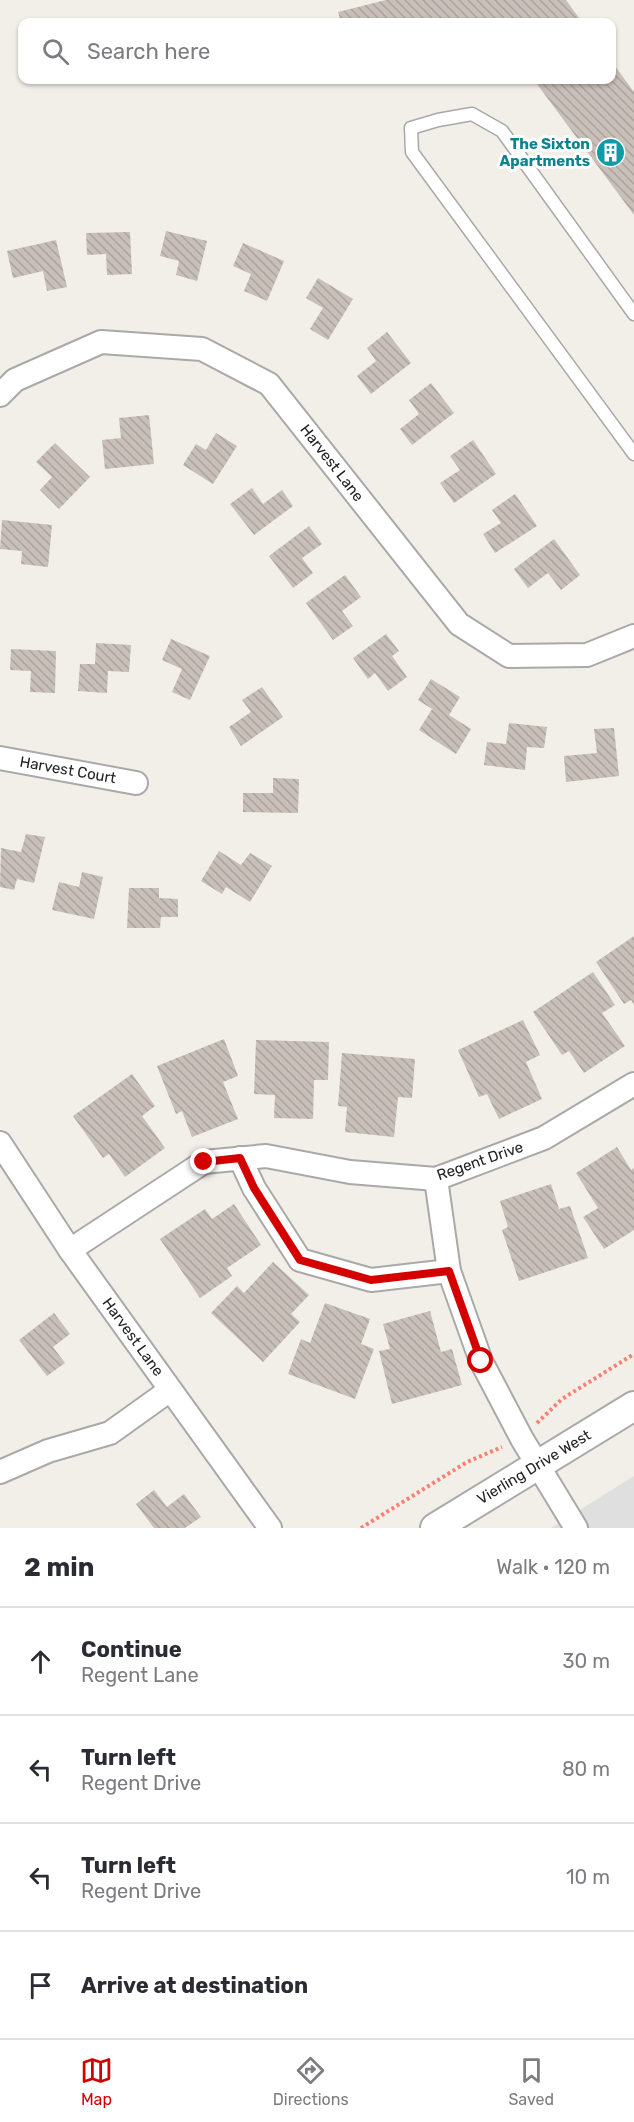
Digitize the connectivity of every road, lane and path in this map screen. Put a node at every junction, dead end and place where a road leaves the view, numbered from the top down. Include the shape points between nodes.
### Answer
1 (634, 314) edge
2 (0, 395) edge
3 (634, 454) edge
4 (634, 636) edge
5 (0, 758) edge
6 (136, 783) dead end
7 (634, 1084) edge
8 (0, 1143) edge
9 (240, 1158) junction
10 (436, 1179) junction
11 (70, 1250) junction
12 (449, 1271) junction
13 (170, 1390) junction
14 (634, 1406) edge
15 (538, 1465) junction
16 (0, 1472) edge
17 (270, 1528) edge
18 (435, 1528) edge
19 (576, 1528) edge

1 - 3 lane via 502,131 472,114 411,128 412,152
2 - 4 street, Harvest Lane via 15,380 101,342 202,349 269,384 459,624 509,656 587,656
5 - 6 street, Harvest Court
7 - 10 street, Regent Drive via 544,1138
8 - 11 street, Harvest Lane
9 - 10 street, Regent Drive via 266,1156 350,1172
9 - 11 street, Regent Drive via 204,1162
9 - 12 street via 254,1188 300,1260 371,1280
10 - 12 street
11 - 13 street, Harvest Lane
12 - 15 street via 481,1361
13 - 16 street via 110,1433 48,1451
13 - 17 street, Harvest Lane
14 - 15 street, Vierling Drive West
15 - 18 street, Vierling Drive West
15 - 19 street

